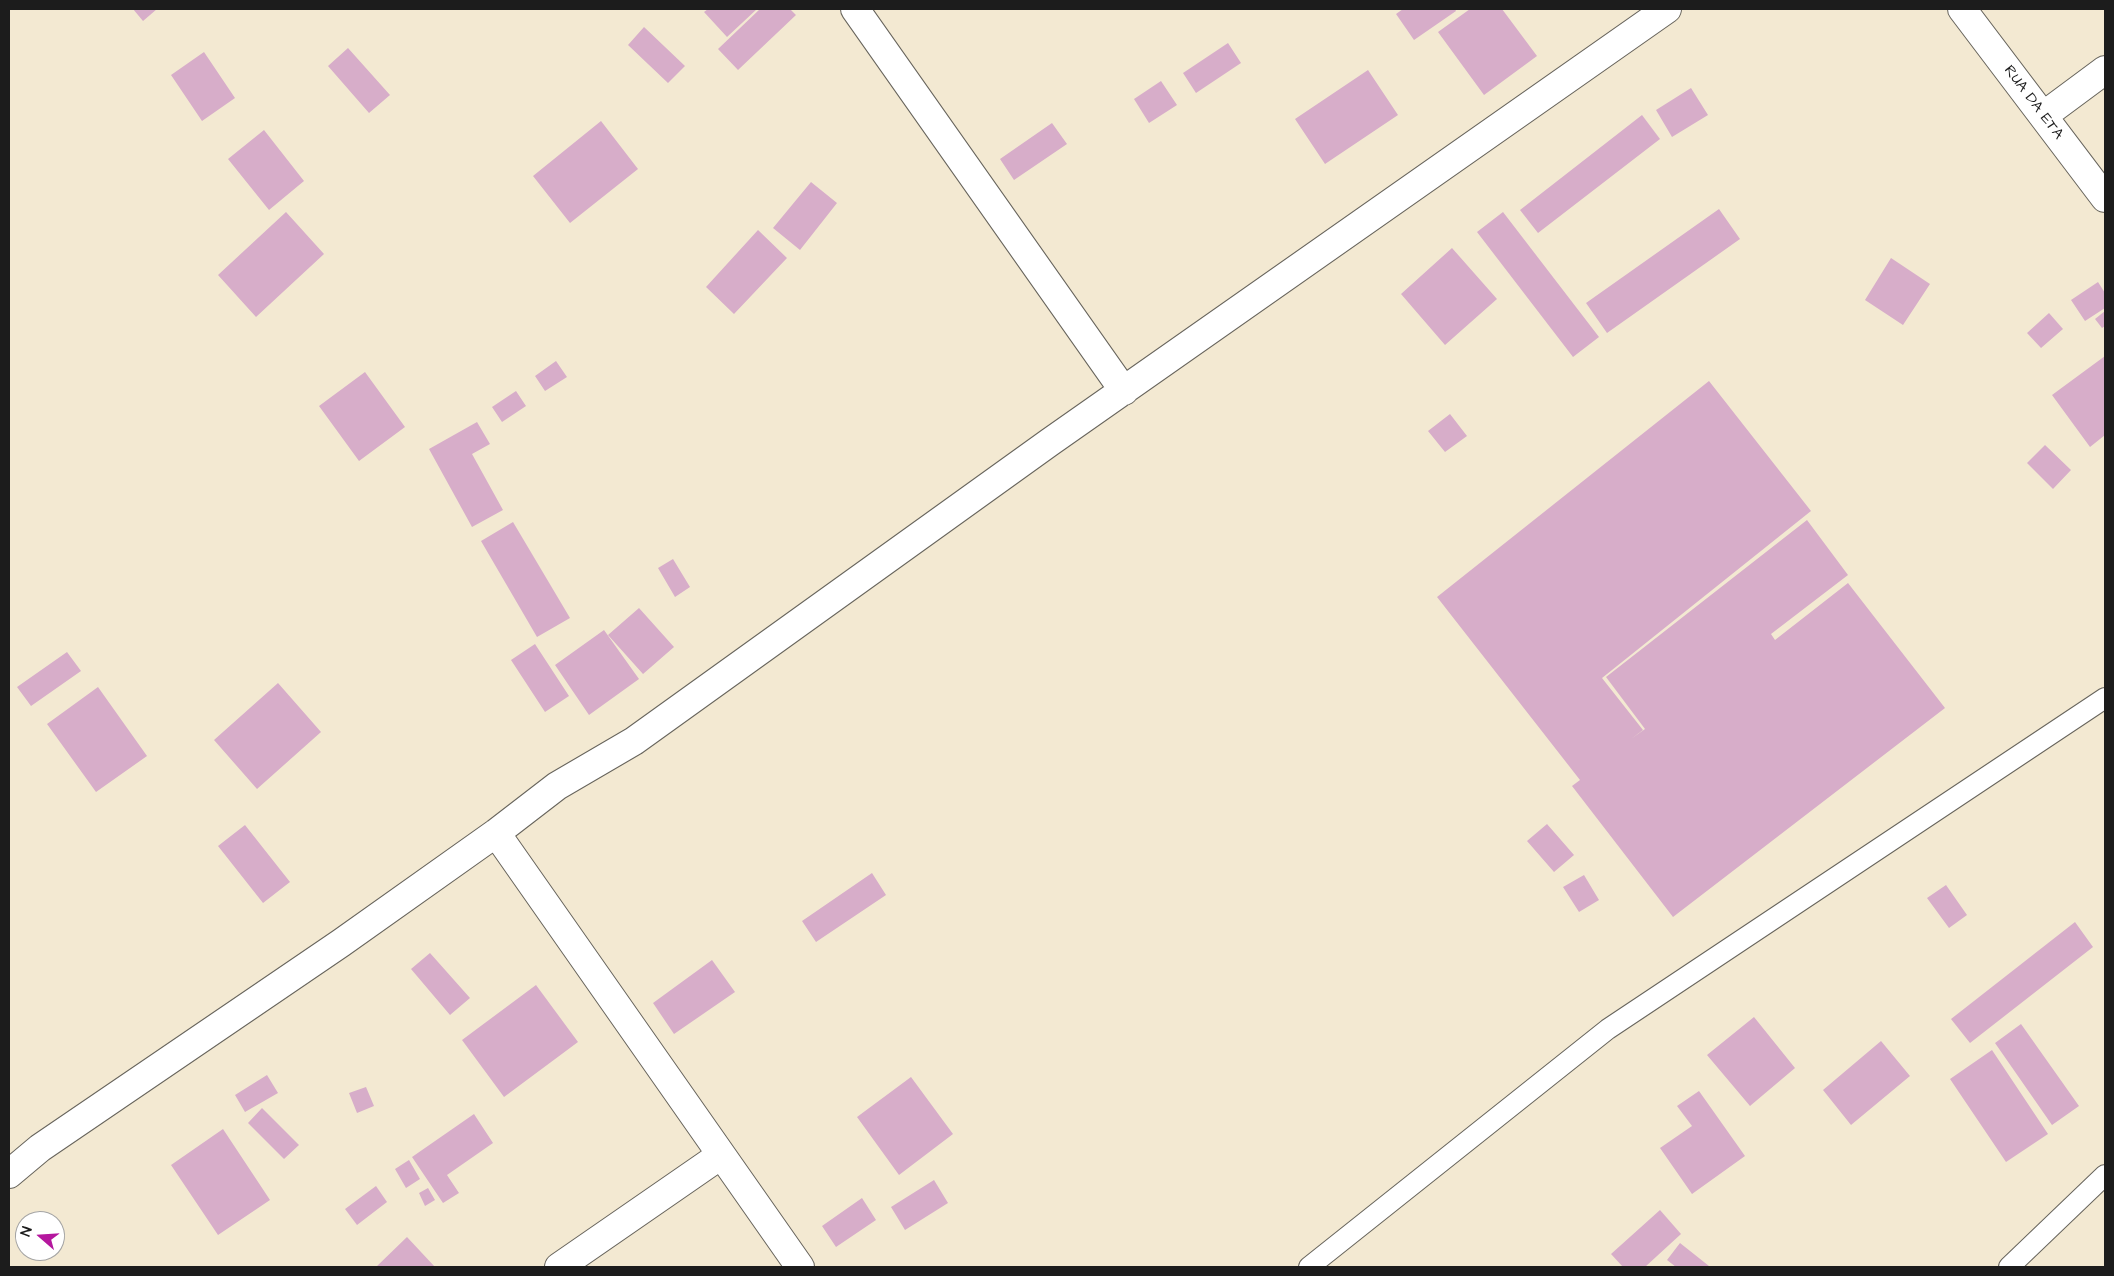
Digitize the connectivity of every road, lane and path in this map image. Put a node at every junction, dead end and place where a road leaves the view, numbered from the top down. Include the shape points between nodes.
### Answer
1 (855, 9) edge
2 (1667, 9) edge
3 (1962, 9) edge
4 (2105, 70) edge
5 (2043, 116) junction
6 (2105, 198) edge
7 (1124, 391) junction
8 (2105, 698) edge
9 (496, 833) junction
10 (721, 1155) junction
11 (9, 1174) edge
12 (2105, 1175) edge
13 (559, 1267) edge
14 (800, 1267) edge
15 (1309, 1267) edge
16 (2009, 1267) edge

1 - 7 street
2 - 7 street
3 - 5 street, RUA DA ETA
4 - 5 street
5 - 6 street, RUA DA ETA
7 - 9 street via 634,742 557,786
8 - 15 lane via 1608,1029
9 - 10 street
9 - 11 street via 40,1148
10 - 13 street
10 - 14 street
12 - 16 lane

